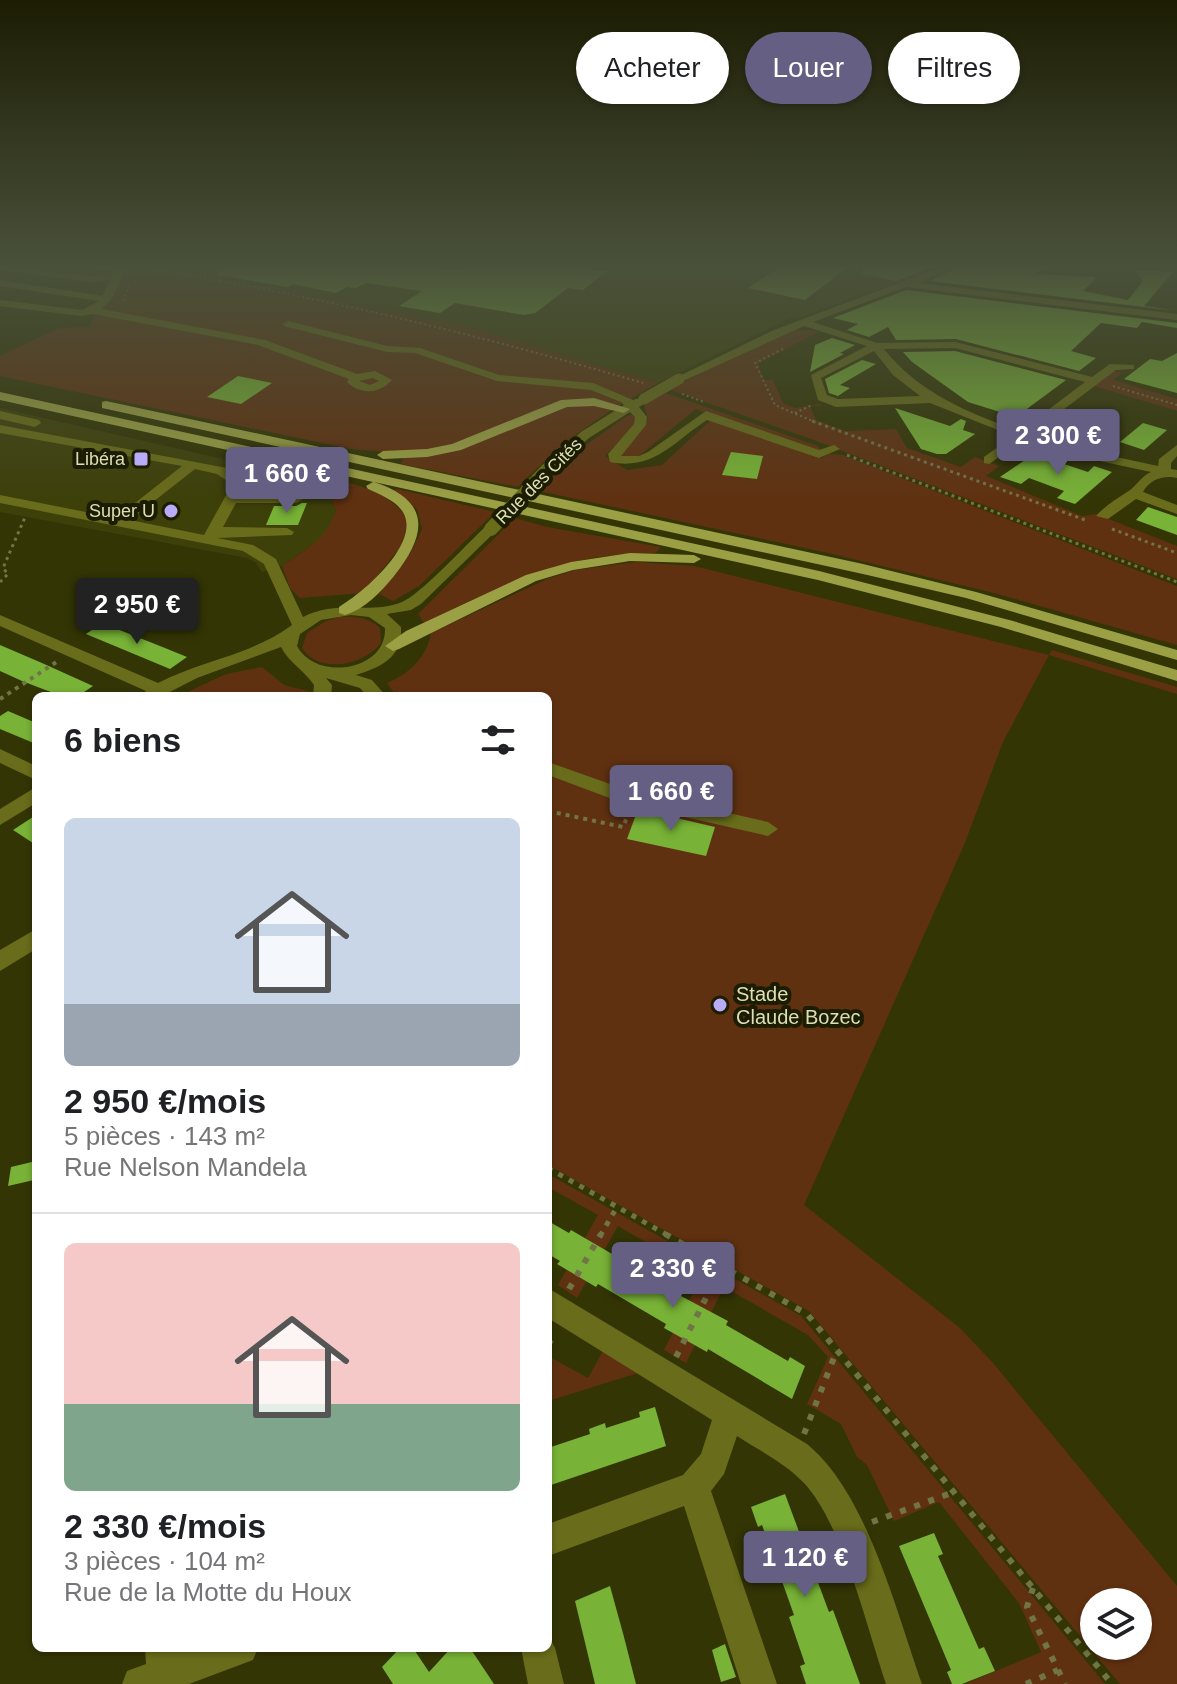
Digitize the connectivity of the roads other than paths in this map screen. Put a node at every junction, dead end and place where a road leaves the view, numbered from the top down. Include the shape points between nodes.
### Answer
1 (268, 345) edge
2 (370, 345) edge
3 (748, 345) edge
4 (872, 345) edge
5 (876, 346) junction
6 (1130, 367) dead end
7 (356, 378) dead end
8 (1095, 381) junction
9 (0, 382) edge
10 (0, 396) edge
11 (932, 399) junction
12 (633, 404) junction
13 (0, 415) edge
14 (0, 429) edge
15 (34, 435) junction
16 (1021, 436) junction
17 (297, 446) junction
18 (834, 449) road end
19 (1177, 449) edge
20 (989, 460) dead end
21 (193, 464) junction
22 (316, 465) junction
23 (1171, 473) edge
24 (1136, 494) junction
25 (0, 499) edge
26 (231, 499) junction
27 (296, 499) dead end
28 (1177, 510) edge
29 (252, 515) junction
30 (1102, 522) road end
31 (118, 523) junction
32 (287, 532) dead end
33 (212, 536) junction
34 (819, 576) junction
35 (291, 603) junction
36 (405, 607) junction
37 (339, 611) junction
38 (370, 612) junction
39 (0, 620) edge
40 (393, 627) junction
41 (297, 630) junction
42 (393, 646) junction
43 (248, 655) junction
44 (1177, 655) edge
45 (292, 657) junction
46 (378, 661) junction
47 (312, 670) junction
48 (335, 673) junction
49 (1177, 676) edge
50 (372, 690) edge
51 (152, 692) edge
52 (156, 692) edge
53 (322, 692) edge
54 (0, 755) edge
55 (552, 769) edge
56 (32, 772) edge
57 (32, 797) edge
58 (0, 818) edge
59 (768, 829) dead end
60 (32, 941) edge
61 (0, 962) edge
62 (553, 1305) edge
63 (729, 1415) junction
64 (694, 1487) junction
65 (552, 1539) edge
66 (228, 1652) edge
67 (539, 1652) edge
68 (158, 1673) edge
69 (546, 1684) edge
70 (759, 1684) edge
71 (904, 1684) edge

1 - 7 street
2 - 12 street via 416,350 497,378 593,387
3 - 12 street, Rue des Cités, bridge
4 - 5 street
5 - 8 street via 966,346
5 - 11 street via 897,373
5 - 11 street via 815,377 822,397 836,403
6 - 8 street via 1114,366
8 - 16 street
9 - 17 main road
10 - 22 main road
11 - 16 street
12 - 17 main road via 565,403 468,443 427,453 386,455
12 - 18 street via 640,425 614,454 626,462 647,460 706,415 819,454
12 - 36 street, Rue des Cités, bridge via 574,444
13 - 15 street via 41,426
14 - 15 street
15 - 21 street
16 - 20 street
16 - 23 street
17 - 44 main road via 863,569
19 - 23 street via 1164,462
21 - 26 street via 231,475 237,488
21 - 31 street
22 - 34 main road
22 - 37 main road via 390,493 415,522 412,543 370,596
23 - 24 street via 1148,477
24 - 28 street
24 - 30 street
25 - 31 street
26 - 29 street
26 - 33 street
27 - 29 street
29 - 32 street
29 - 33 street
31 - 33 street
33 - 35 street via 271,562 279,588
34 - 42 main road via 674,558 588,562 531,578
34 - 49 main road via 1007,624
35 - 37 street
35 - 41 street
36 - 38 street
36 - 40 street, Rue des Cités
37 - 38 street
37 - 41 street
38 - 40 street
39 - 51 street
40 - 42 street
41 - 43 street
41 - 45 street via 289,646
42 - 46 street
43 - 45 street
43 - 52 street via 194,672
45 - 47 street
46 - 48 street
46 - 50 street
47 - 48 street
47 - 53 street
48 - 50 street
54 - 56 street
55 - 59 street via 634,799
57 - 58 street
60 - 61 street
62 - 63 street
63 - 64 street via 713,1463
63 - 71 street via 796,1455 825,1485
64 - 65 street
64 - 70 street
66 - 68 street
67 - 69 street

